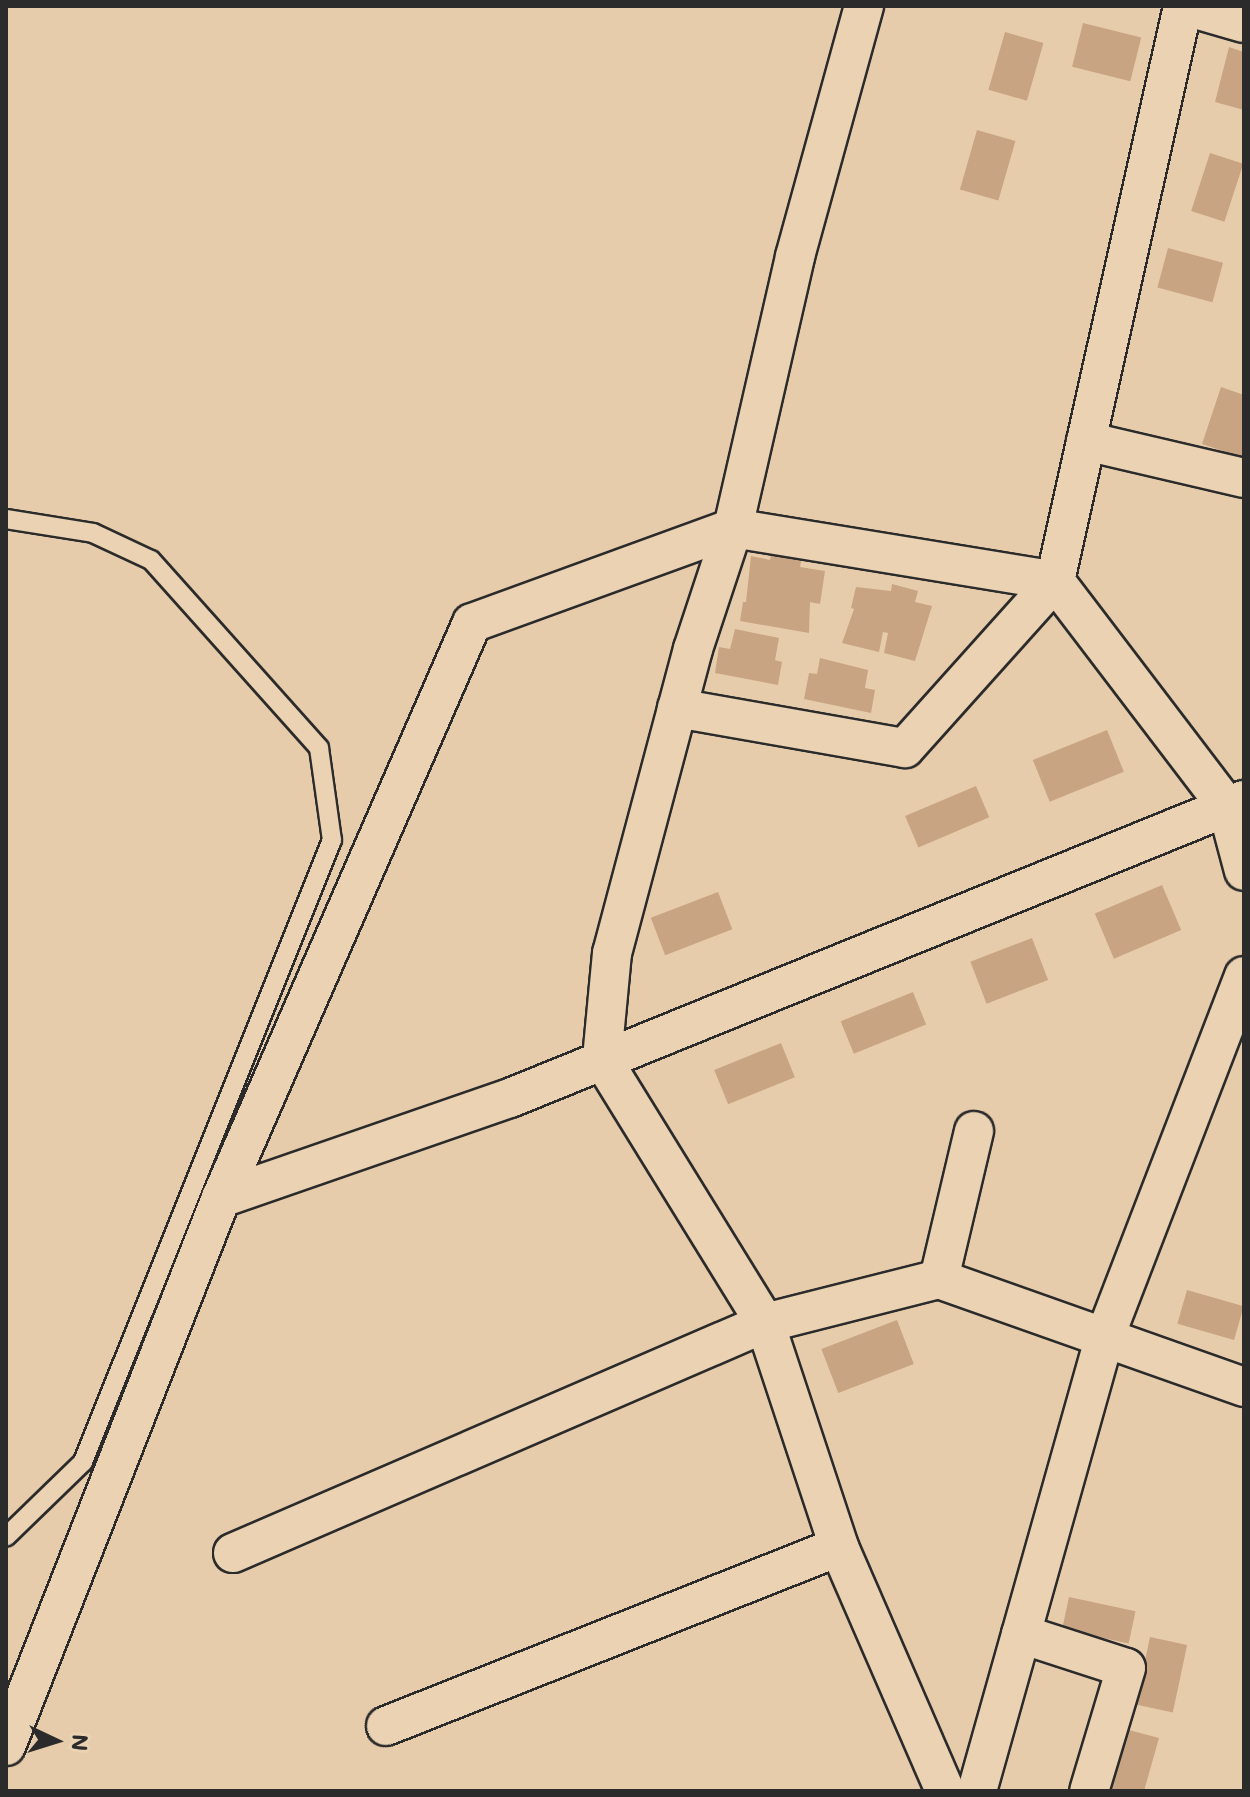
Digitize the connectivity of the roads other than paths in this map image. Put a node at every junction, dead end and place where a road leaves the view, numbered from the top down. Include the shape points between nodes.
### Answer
1 (864, 6) edge
2 (1184, 6) edge
3 (1244, 23) edge
4 (1086, 441) junction
5 (1244, 478) edge
6 (6, 519) edge
7 (733, 528) junction
8 (1055, 581) junction
9 (677, 708) junction
10 (1236, 804) edge
11 (1244, 871) edge
12 (1244, 976) edge
13 (602, 1059) junction
14 (974, 1131) dead end
15 (221, 1198) junction
16 (939, 1279) junction
17 (765, 1323) junction
18 (1104, 1339) junction
19 (1244, 1387) edge
20 (6, 1537) edge
21 (839, 1547) junction
22 (233, 1553) dead end
23 (1021, 1634) junction
24 (386, 1726) dead end
25 (6, 1746) edge
26 (945, 1791) edge
27 (977, 1791) edge
28 (1089, 1791) edge

1 - 7 street via 795,257
2 - 3 street
2 - 4 street
4 - 5 street
4 - 8 street
6 - 20 lane via 93,533 151,560 319,748 332,840 83,1462
7 - 8 street
7 - 9 street
7 - 15 street via 472,623
8 - 9 street via 905,748
8 - 10 street
9 - 13 street via 612,953
10 - 11 street
10 - 13 street
12 - 18 street
13 - 15 street via 510,1098
13 - 17 street
14 - 16 street
15 - 25 street
16 - 17 street
16 - 18 street
17 - 21 street
17 - 22 street
18 - 19 street
18 - 23 street
21 - 24 street
21 - 26 street
23 - 27 street
23 - 28 street via 1126,1668

